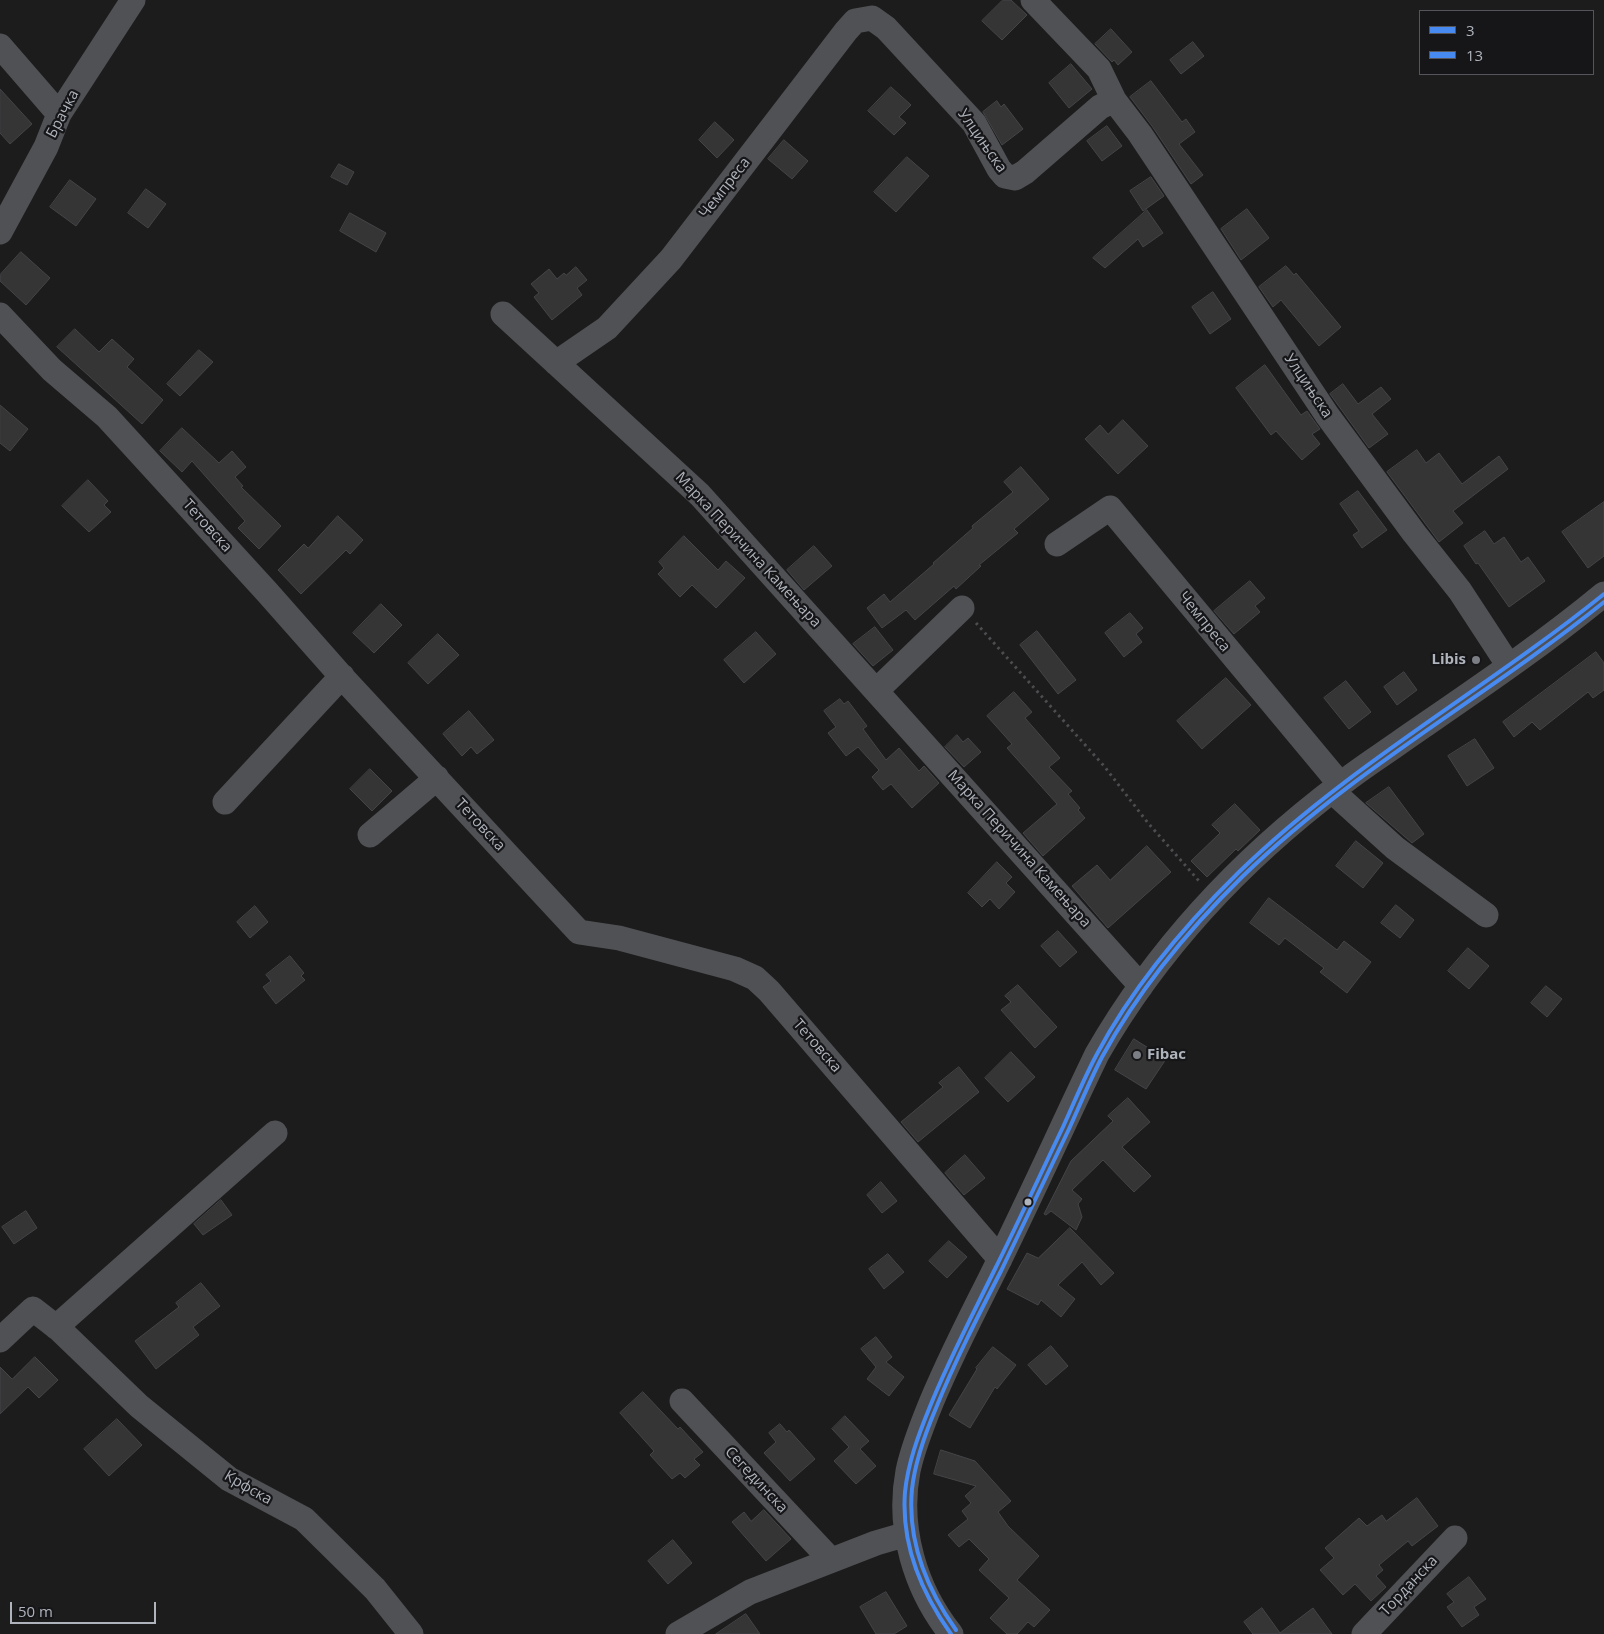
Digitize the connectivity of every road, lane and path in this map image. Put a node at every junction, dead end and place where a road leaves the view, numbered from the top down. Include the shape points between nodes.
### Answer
1 (132, 0) edge
2 (1033, 0) edge
3 (886, 28) joint
4 (0, 46) edge
5 (1114, 100) junction
6 (59, 114) junction
7 (0, 232) edge
8 (503, 314) dead end
9 (0, 316) edge
10 (556, 363) junction
11 (1057, 544) dead end
12 (1604, 594) edge
13 (962, 608) joint
14 (1509, 666) junction
15 (342, 676) junction
16 (877, 690) junction
17 (437, 778) junction
18 (1336, 788) junction
19 (225, 802) dead end
20 (370, 835) dead end
21 (1214, 898) junction
22 (1486, 915) dead end
23 (1140, 986) junction
24 (275, 1133) dead end
25 (1000, 1259) junction
26 (56, 1327) junction
27 (4, 1328) edge
28 (682, 1401) dead end
29 (907, 1534) junction
30 (1455, 1538) dead end
31 (831, 1560) junction
32 (410, 1634) edge
33 (678, 1634) edge
34 (951, 1634) edge
35 (1364, 1634) edge

1 - 6 street, Брачка
2 - 5 street, Улцињска via 1099,69
3 - 5 street, Улцињска via 974,124 1005,176 1015,178 1025,172 1100,107
3 - 10 street, Чемпреса via 872,18 855,21 670,259 607,328
4 - 6 street
5 - 14 street, Улцињска via 1327,415 1460,591
6 - 7 street, Брачка via 46,146
8 - 10 street, Марка Перичина Камењара
9 - 15 street, Тетовска via 52,370 108,417
10 - 16 street, Марка Перичина Камењара via 700,495
11 - 18 street, Чемпреса via 1110,508
12 - 14 street
13 - 16 street
13 - 21 path via 1104,766 1148,823
14 - 18 street
15 - 17 street, Тетовска
15 - 19 street
16 - 23 street, Марка Перичина Камењара
17 - 20 street
17 - 25 street, Тетовска via 579,932 619,938 734,969 755,978 770,991
18 - 21 street via 1267,844
18 - 22 street via 1395,848
21 - 23 street
23 - 25 street via 1097,1054
24 - 26 street
25 - 29 street via 941,1376 920,1432 908,1471
26 - 27 street, Крфска via 33,1309
26 - 32 street, Крфска via 140,1406 229,1479 304,1519 375,1589
28 - 31 street, Сегединска
29 - 31 street
29 - 34 street via 914,1567 928,1600
30 - 35 street, Торданска
31 - 33 street via 750,1592

